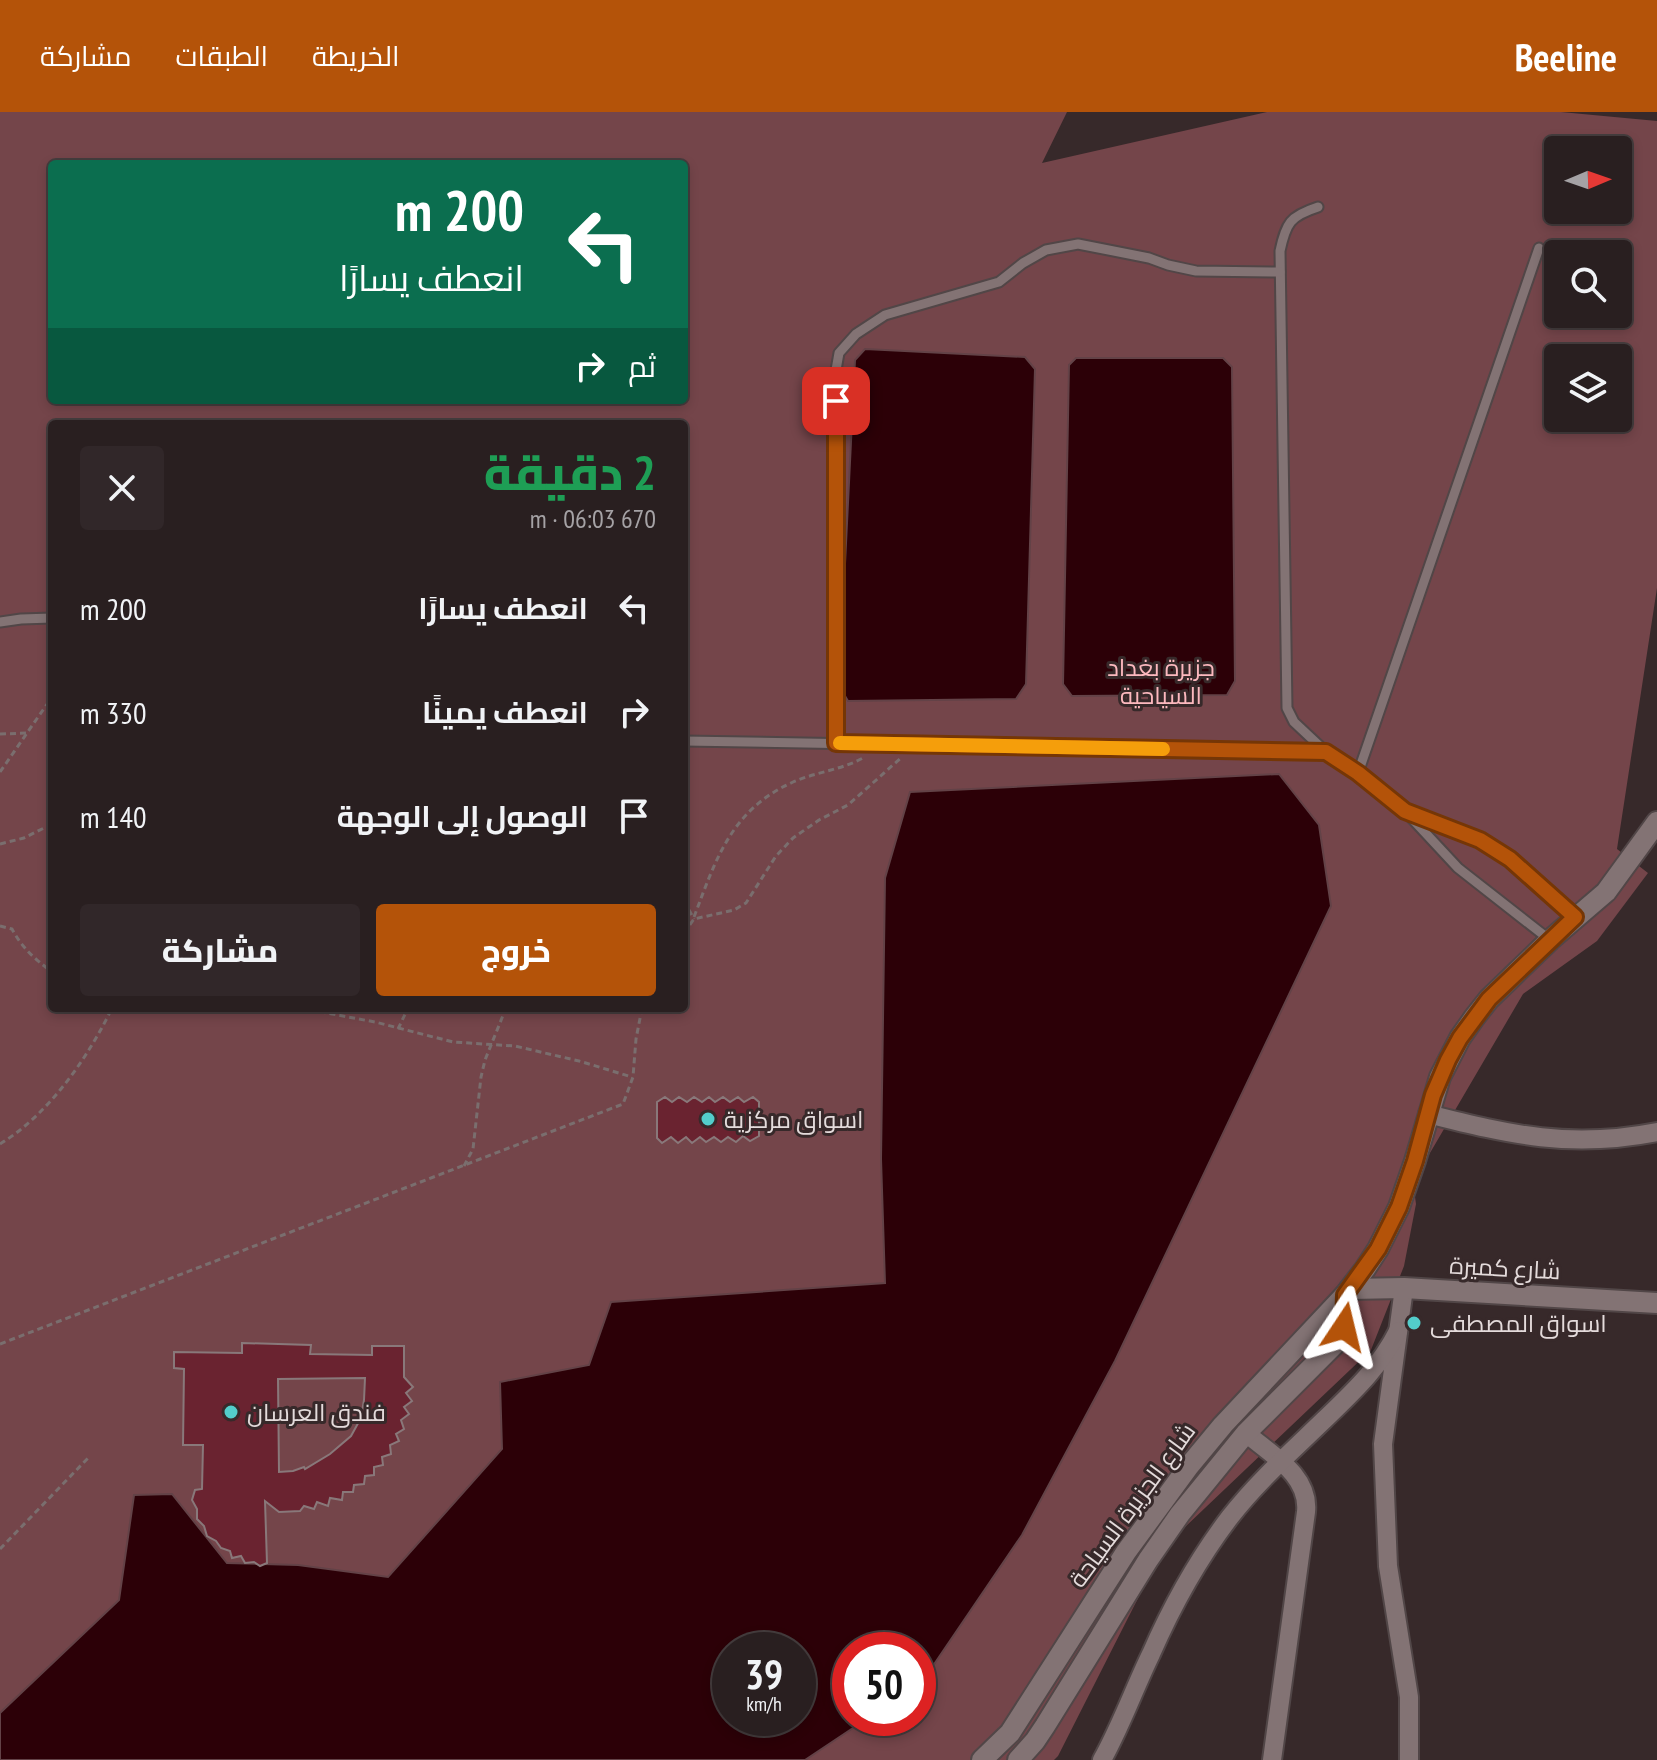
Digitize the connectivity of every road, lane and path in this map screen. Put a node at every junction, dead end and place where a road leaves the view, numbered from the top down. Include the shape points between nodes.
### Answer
1 (1318, 207) dead end
2 (1539, 248) dead end
3 (1280, 272) junction
4 (48, 618) edge
5 (0, 622) edge
6 (48, 703) edge
7 (27, 733) junction
8 (0, 734) edge
9 (688, 741) edge
10 (836, 743) junction
11 (877, 744) junction
12 (918, 745) junction
13 (1326, 752) junction
14 (0, 772) edge
15 (1358, 773) junction
16 (1405, 811) junction
17 (1657, 822) edge
18 (48, 826) edge
19 (0, 844) edge
20 (688, 908) edge
21 (1575, 917) junction
22 (694, 919) junction
23 (0, 926) edge
24 (688, 927) edge
25 (1550, 940) junction
26 (48, 969) edge
27 (110, 1012) edge
28 (321, 1012) edge
29 (406, 1012) edge
30 (504, 1012) edge
31 (641, 1012) edge
32 (398, 1029) junction
33 (492, 1045) junction
34 (633, 1077) junction
35 (1428, 1114) junction
36 (1657, 1132) edge
37 (0, 1144) edge
38 (464, 1166) junction
39 (1404, 1288) junction
40 (1348, 1292) junction
41 (1657, 1303) edge
42 (1398, 1331) junction
43 (0, 1344) edge
44 (1246, 1433) junction
45 (90, 1456) dead end
46 (1280, 1462) junction
47 (0, 1549) edge
48 (982, 1760) edge
49 (1018, 1760) edge
50 (1102, 1760) edge
51 (1272, 1760) edge
52 (1409, 1760) edge

1 - 3 lane via 1289,222
2 - 15 lane
3 - 10 lane via 1196,271 1078,244 1046,250 999,282 885,315 856,334 839,353 836,370
3 - 13 lane via 1287,708 1294,722
4 - 5 lane
6 - 7 path
7 - 8 path
7 - 14 path
9 - 10 lane
10 - 11 lane
11 - 12 lane
11 - 22 path via 849,766 793,782 742,818 723,844
12 - 13 lane
12 - 22 path via 848,805 793,838 746,903
13 - 15 lane
15 - 16 lane
16 - 21 lane via 1480,840 1510,859
16 - 25 lane via 1458,868
17 - 21 main road, شارع الجزيرة السياحة via 1606,892
18 - 19 path
20 - 22 path
21 - 25 main road, شارع الجزيرة السياحة
22 - 24 path
23 - 26 path via 12,929 30,955
25 - 35 main road, شارع الجزيرة السياحة via 1474,1018 1448,1060
27 - 37 path via 73,1073 39,1115
28 - 32 path
29 - 32 path
30 - 33 path
31 - 34 path
32 - 33 path
33 - 34 path via 565,1057
33 - 38 path via 481,1077 473,1149
34 - 38 path via 623,1104
35 - 36 street via 1494,1131 1562,1140
35 - 40 main road, شارع الجزيرة السياحة via 1399,1207
38 - 43 path
39 - 40 main road, شارع كميرة
39 - 41 main road, شارع كميرة
39 - 42 street
40 - 44 main road, شارع الجزيرة السياحة via 1344,1327 1334,1345
40 - 48 main road, شارع الجزيرة السياحة via 1189,1466 1126,1552 1017,1723
42 - 46 street via 1370,1375
42 - 52 street via 1383,1444 1388,1566 1409,1697
44 - 46 street
44 - 49 main road, شارع الجزيرة السياحة via 1180,1514
45 - 47 path
46 - 50 street via 1231,1516 1190,1577
46 - 51 street via 1301,1484 1306,1505

